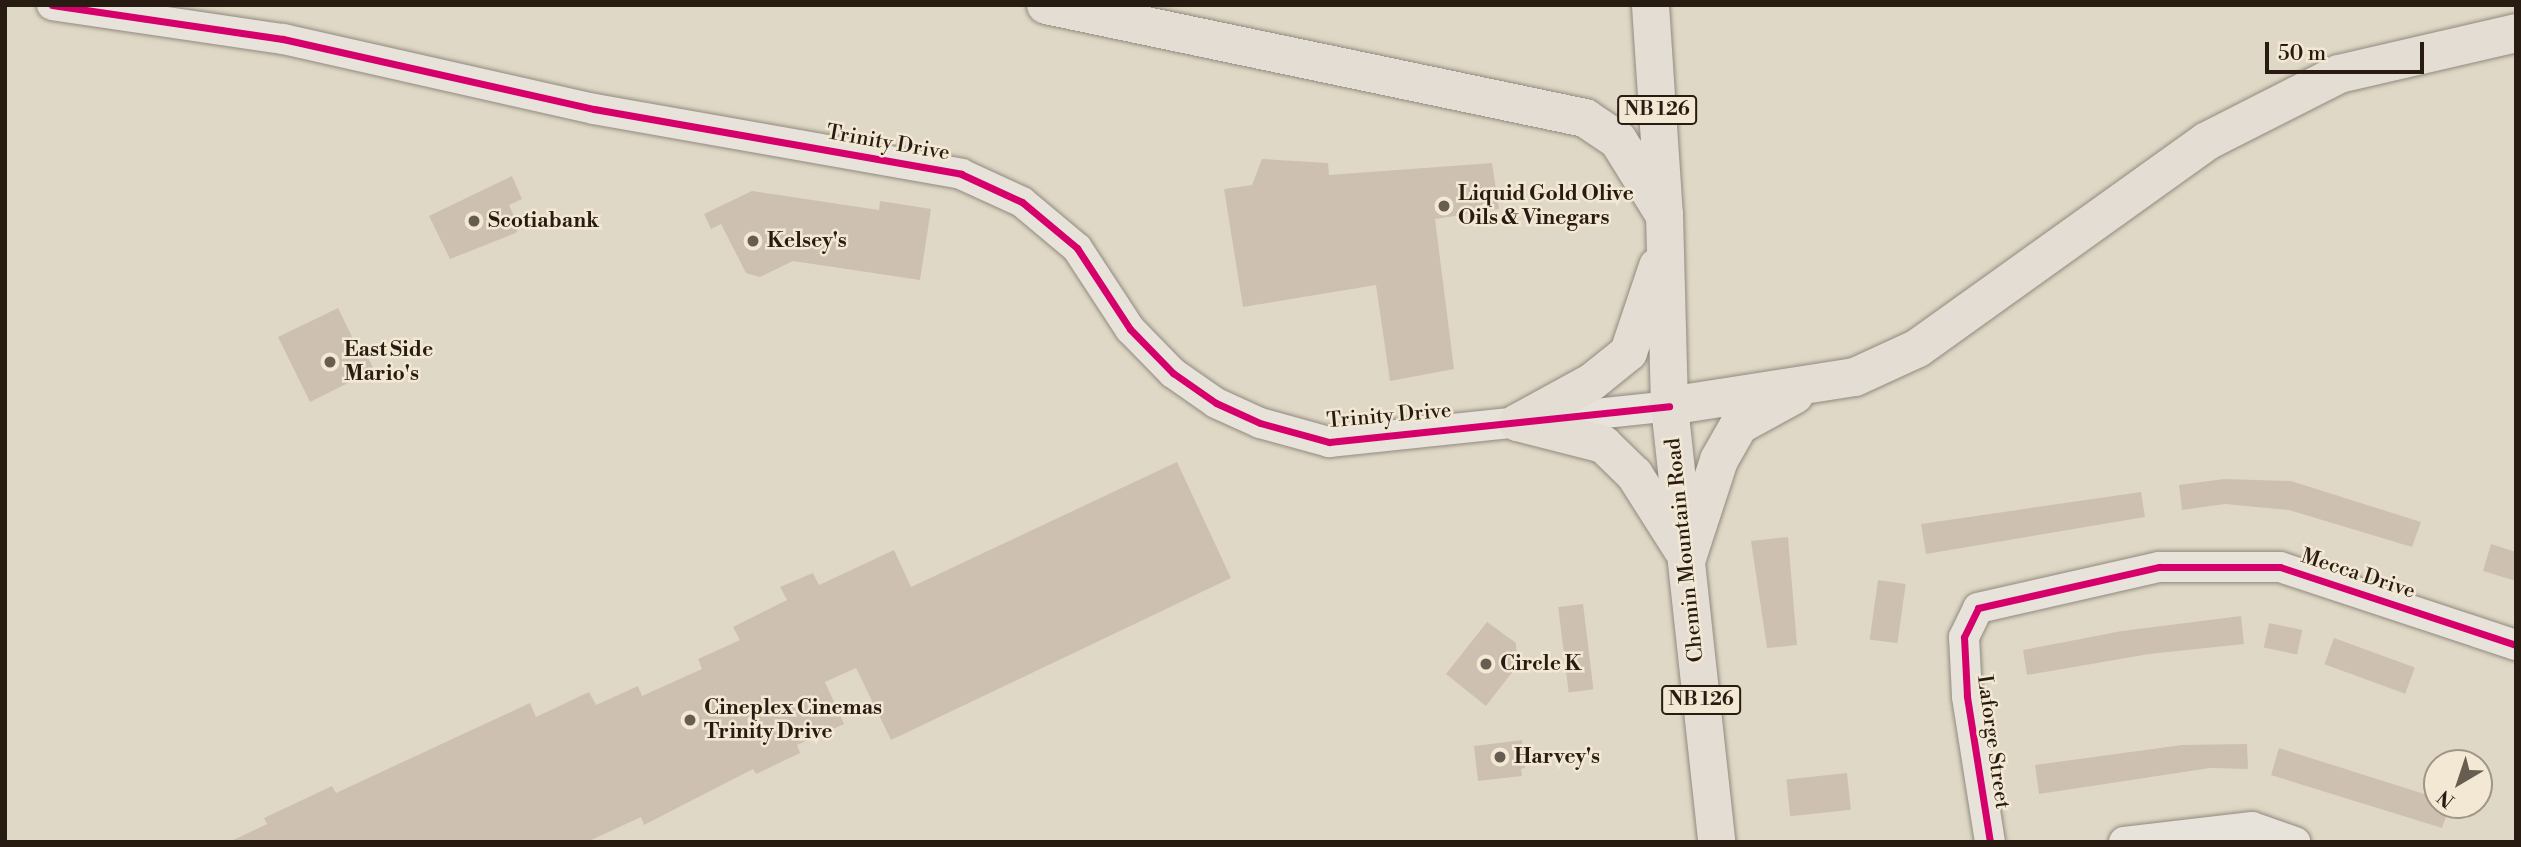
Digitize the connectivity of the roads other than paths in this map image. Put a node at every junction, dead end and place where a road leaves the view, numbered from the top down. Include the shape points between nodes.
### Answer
1 (52, 5) edge
2 (1046, 5) edge
3 (1650, 5) edge
4 (2516, 33) edge
5 (1665, 228) junction
6 (1817, 383) junction
7 (1669, 406) junction
8 (1517, 422) junction
9 (1686, 558) junction
10 (1978, 608) joint
11 (2516, 645) edge
12 (1716, 842) edge
13 (1990, 842) edge
14 (2123, 842) edge
15 (2295, 842) edge

1 - 8 street, Trinity Drive via 283,39 594,109 961,174 1022,202 1077,248 1130,329 1173,373 1216,403 1260,423 1329,442
2 - 5 highway via 1585,118 1618,140
3 - 5 main road, Chemin Mountain Road / NB 126
4 - 6 highway via 2339,74 2315,86 2207,141 1918,348 1855,377
5 - 7 main road, Chemin Mountain Road / NB 126
5 - 8 main road via 1628,352 1592,381
6 - 7 highway
6 - 9 highway via 1739,425 1719,460
7 - 8 street, Trinity Drive
7 - 9 main road, Chemin Mountain Road / NB 126
8 - 9 main road via 1603,444 1634,474
9 - 12 main road, Chemin Mountain Road / NB 126
10 - 11 street, Mecca Drive via 2160,567 2280,567
10 - 13 street, Laforge Street via 1964,637 1967,696
14 - 15 street via 2252,828

